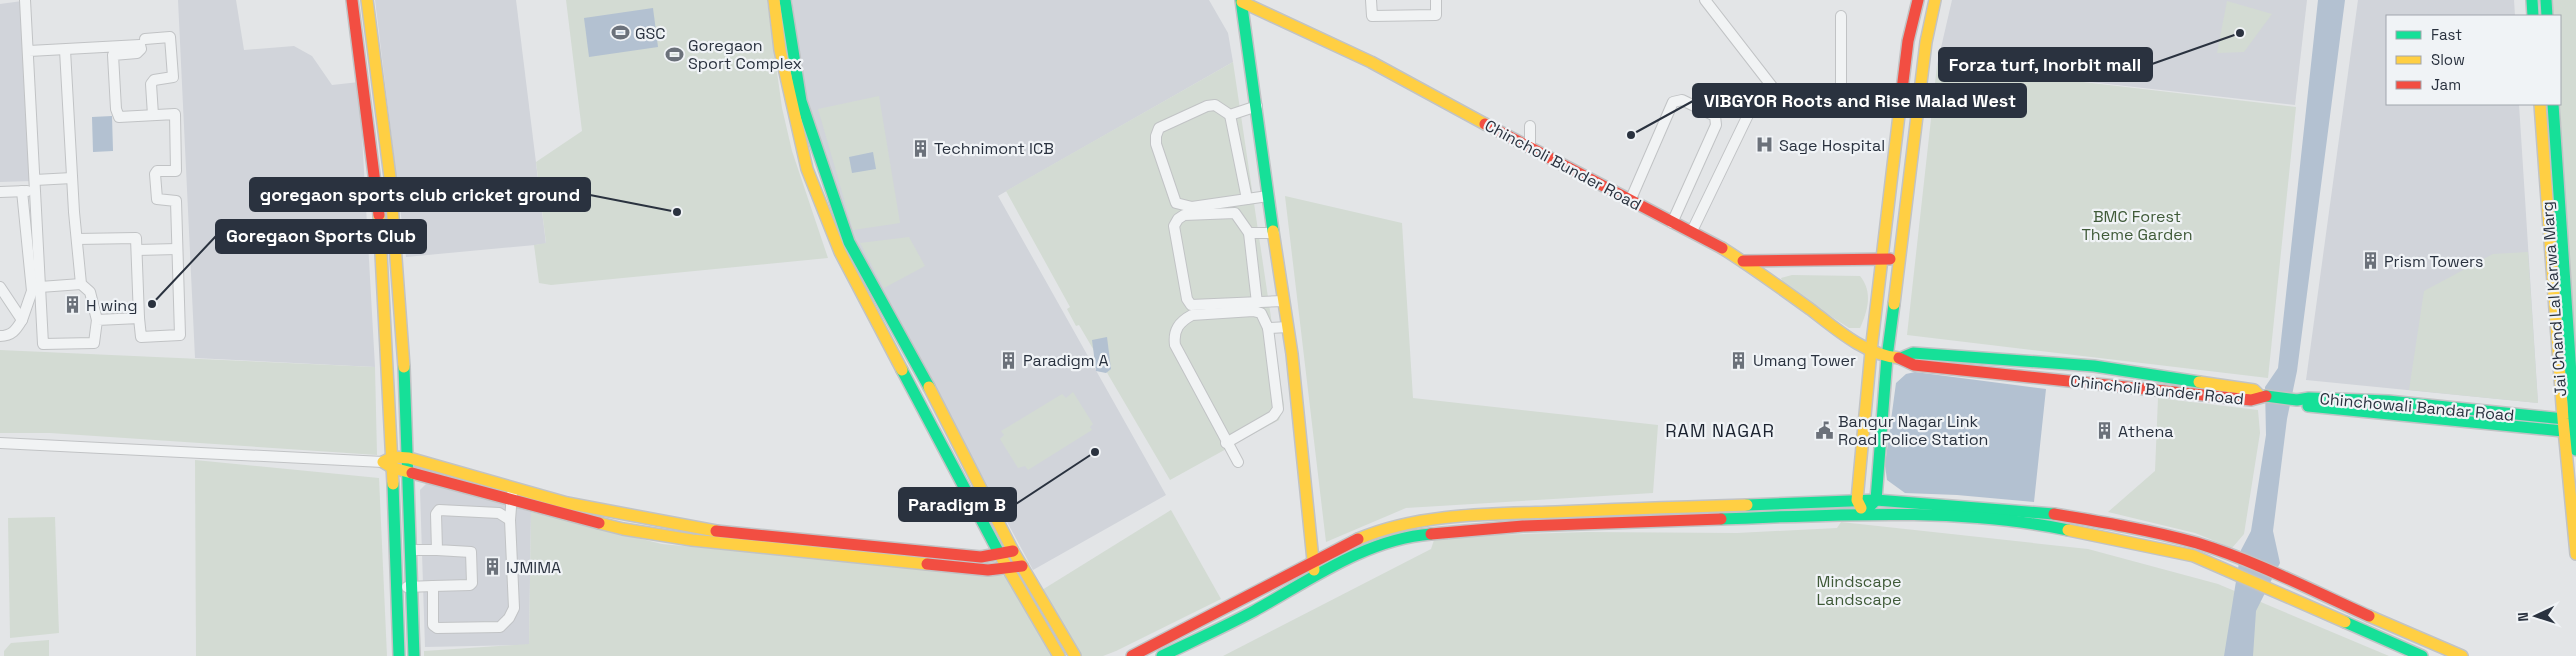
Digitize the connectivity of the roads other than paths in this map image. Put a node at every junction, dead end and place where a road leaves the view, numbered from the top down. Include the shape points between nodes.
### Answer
1 (25, 0) edge
2 (352, 0) edge
3 (367, 0) edge
4 (774, 0) edge
5 (785, 0) edge
6 (1371, 0) edge
7 (1436, 0) edge
8 (1705, 0) edge
9 (1918, 0) edge
10 (1935, 0) edge
11 (2532, 0) edge
12 (2546, 0) edge
13 (1241, 1) edge
14 (2533, 15) edge
15 (2547, 15) edge
16 (1841, 16) dead end
17 (144, 39) dead end
18 (65, 50) junction
19 (29, 51) junction
20 (2540, 105) edge
21 (2553, 105) edge
22 (1257, 106) junction
23 (1760, 108) junction
24 (152, 115) junction
25 (1230, 115) junction
26 (384, 118) junction
27 (368, 120) junction
28 (1530, 126) dead end
29 (1530, 148) junction
30 (72, 178) junction
31 (35, 180) junction
32 (22, 191) junction
33 (0, 192) edge
34 (36, 192) junction
35 (1268, 196) junction
36 (1247, 199) junction
37 (1630, 201) junction
38 (1672, 223) junction
39 (1692, 231) junction
40 (1249, 233) junction
41 (1274, 233) junction
42 (382, 236) junction
43 (396, 236) junction
44 (77, 239) junction
45 (177, 249) junction
46 (137, 250) junction
47 (1882, 258) junction
48 (1743, 261) junction
49 (1901, 261) junction
50 (81, 284) junction
51 (40, 286) junction
52 (0, 287) edge
53 (881, 300) junction
54 (1284, 301) junction
55 (1257, 303) junction
56 (868, 308) junction
57 (139, 318) junction
58 (22, 320) junction
59 (97, 320) junction
60 (1288, 327) junction
61 (1268, 328) junction
62 (0, 336) edge
63 (401, 337) junction
64 (387, 338) junction
65 (1871, 351) junction
66 (1887, 357) junction
67 (1901, 358) junction
68 (2261, 396) junction
69 (2569, 426) junction
70 (0, 443) edge
71 (1226, 443) junction
72 (2576, 450) edge
73 (409, 458) junction
74 (390, 462) junction
75 (1238, 462) dead end
76 (410, 472) junction
77 (512, 494) junction
78 (1857, 500) junction
79 (1876, 500) junction
80 (1863, 514) junction
81 (510, 520) junction
82 (678, 525) junction
83 (677, 537) junction
84 (412, 550) junction
85 (438, 550) junction
86 (1013, 551) junction
87 (999, 554) junction
88 (2576, 554) edge
89 (1312, 564) junction
90 (1022, 566) junction
91 (1007, 568) junction
92 (1316, 576) junction
93 (433, 586) junction
94 (413, 587) junction
95 (398, 588) junction
96 (399, 656) edge
97 (414, 656) edge
98 (1059, 656) edge
99 (1075, 656) edge
100 (1132, 656) edge
101 (1162, 656) edge
102 (2422, 656) edge
103 (2462, 656) edge

1 - 19 street
2 - 27 street
3 - 26 street
4 - 56 street via 780,50 807,169 840,252
5 - 53 street via 801,100 814,143 849,242
6 - 7 street via 1372,16 1436,16
8 - 23 street via 1774,88 1774,93 1763,101
9 - 47 street via 1908,41
10 - 49 street via 1926,42
11 - 14 street
12 - 15 street
13 - 22 street, Chincholi Bunder Road
13 - 29 street, Chincholi Bunder Road via 1371,62
16 - 23 street via 1841,86 1838,91 1773,111
17 - 24 street via 170,37 173,77 154,80 151,84
18 - 19 street
18 - 24 street via 140,46 138,53 113,55 116,112 120,116
18 - 30 street
19 - 31 street
20 - 69 street, Jai Chand Lal Karwa Marg
21 - 69 street, Jai Chand Lal Karwa Marg
22 - 25 street
22 - 35 street, Chincholi Bunder Road
23 - 39 street via 1749,113
24 - 45 street via 175,114 176,171 158,171 155,174 157,200 176,201
25 - 36 street
25 - 36 street via 1216,105 1207,106 1159,128 1156,144 1176,203 1192,207
26 - 27 street
26 - 43 street
27 - 42 street
28 - 29 street
29 - 37 street, Chincholi Bunder Road
30 - 31 street
30 - 44 street
31 - 34 street
32 - 33 street
32 - 34 street
32 - 58 street via 32,291
34 - 51 street
35 - 36 street
35 - 41 street, Chincholi Bunder Road
37 - 38 street, Chincholi Bunder Road
37 - 38 street via 1673,102 1682,100 1715,116 1716,126
38 - 39 street, Chincholi Bunder Road
39 - 48 street, Chincholi Bunder Road
40 - 41 street
40 - 55 street
40 - 55 street via 1239,216 1231,212 1184,215 1174,226 1187,299 1191,305
41 - 54 street, Chincholi Bunder Road
42 - 43 street
42 - 64 street
43 - 63 street
44 - 46 street via 136,238
44 - 50 street
45 - 46 street
45 - 57 street via 180,335 140,337
46 - 57 street
47 - 48 street
47 - 49 street
47 - 65 street
48 - 65 street, Chincholi Bunder Road
49 - 66 street
50 - 51 street
50 - 59 street via 90,292
51 - 59 street via 43,344 94,343
52 - 58 street
53 - 56 street
53 - 86 street via 918,364
54 - 55 street
54 - 60 street, Chincholi Bunder Road
56 - 87 street
57 - 59 street
58 - 62 street via 12,334
60 - 61 street
60 - 89 street, Chincholi Bunder Road
61 - 71 street via 1278,409 1273,416
61 - 71 street via 1261,313 1253,311 1192,315 1176,328 1175,345
63 - 64 street
63 - 73 street
64 - 74 street
65 - 66 street, Chincholi Bunder Road
65 - 78 street
66 - 67 street
66 - 79 street
67 - 68 street, Chincholi Bunder Road via 1914,365 2251,400
67 - 68 street, Chincholi Bunder Road via 1913,353 2094,366 2254,390
68 - 69 street via 2295,400 2309,406
69 - 72 street, Jai Chand Lal Karwa Marg
69 - 88 street, Jai Chand Lal Karwa Marg
70 - 74 street
71 - 75 street
73 - 74 street
73 - 76 street
73 - 77 street
74 - 76 street
74 - 95 street
76 - 77 street
76 - 84 street
77 - 81 street
77 - 82 street
77 - 83 street via 623,529
78 - 79 street
78 - 80 street
78 - 89 street via 1424,520 1381,528
79 - 80 street
79 - 103 street via 2034,511 2116,525 2196,544 2230,555
80 - 92 street via 1523,526 1426,533 1386,542
80 - 102 street via 2040,524 2194,556
81 - 85 street via 499,513 438,510
81 - 93 street via 514,608 500,627 436,628 433,625
82 - 83 street
82 - 87 street via 972,556
83 - 91 street via 988,570
84 - 85 street
84 - 94 street
85 - 93 street via 471,552 472,583
86 - 87 street
86 - 90 street
87 - 91 street
89 - 92 street, Chincholi Bunder Road
89 - 100 street
90 - 91 street
90 - 99 street
91 - 98 street
92 - 101 street via 1241,618
93 - 94 street
94 - 95 street
94 - 97 street
95 - 96 street

